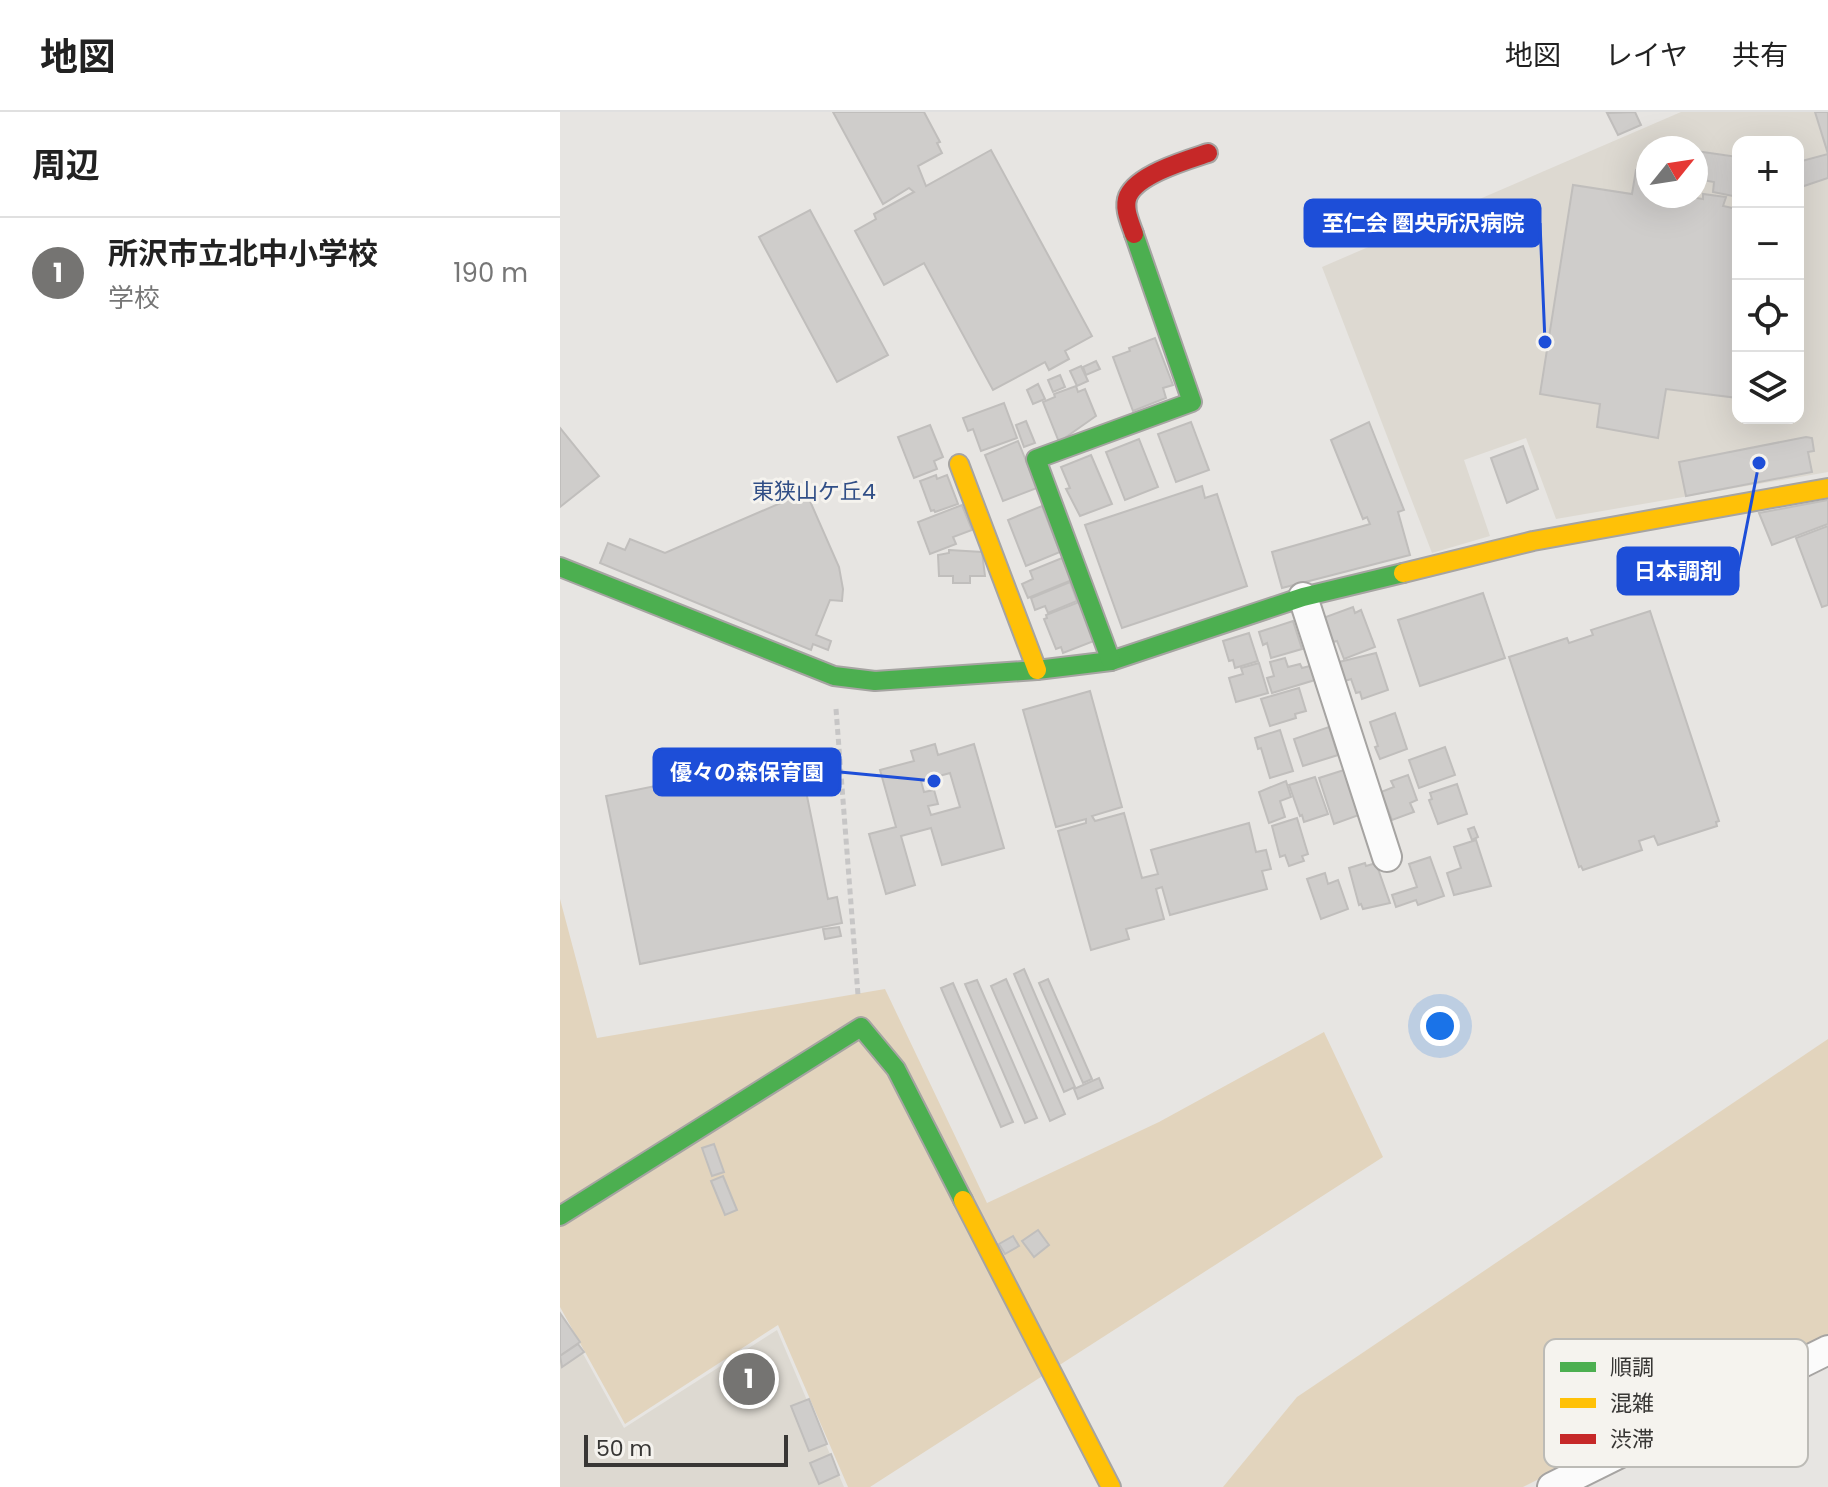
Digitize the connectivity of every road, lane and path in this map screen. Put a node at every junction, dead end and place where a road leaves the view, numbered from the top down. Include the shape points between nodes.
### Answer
1 (1208, 153) dead end
2 (959, 464) dead end
3 (1828, 488) edge
4 (560, 567) edge
5 (1303, 597) junction
6 (1111, 661) junction
7 (1037, 670) junction
8 (834, 676) junction
9 (1387, 857) dead end
10 (861, 1027) junction
11 (560, 1216) edge
12 (1828, 1350) edge
13 (1808, 1360) edge
14 (1592, 1467) edge
15 (1111, 1487) edge
16 (1552, 1487) edge

1 - 6 street via 1138,183 1127,197 1127,215 1192,402 1036,459
2 - 7 street
3 - 5 street via 1533,541
4 - 8 street
5 - 6 street
5 - 9 street
6 - 7 street
7 - 8 street via 875,681
8 - 10 path
10 - 11 street
10 - 15 street via 896,1069
12 - 13 street
14 - 16 street

